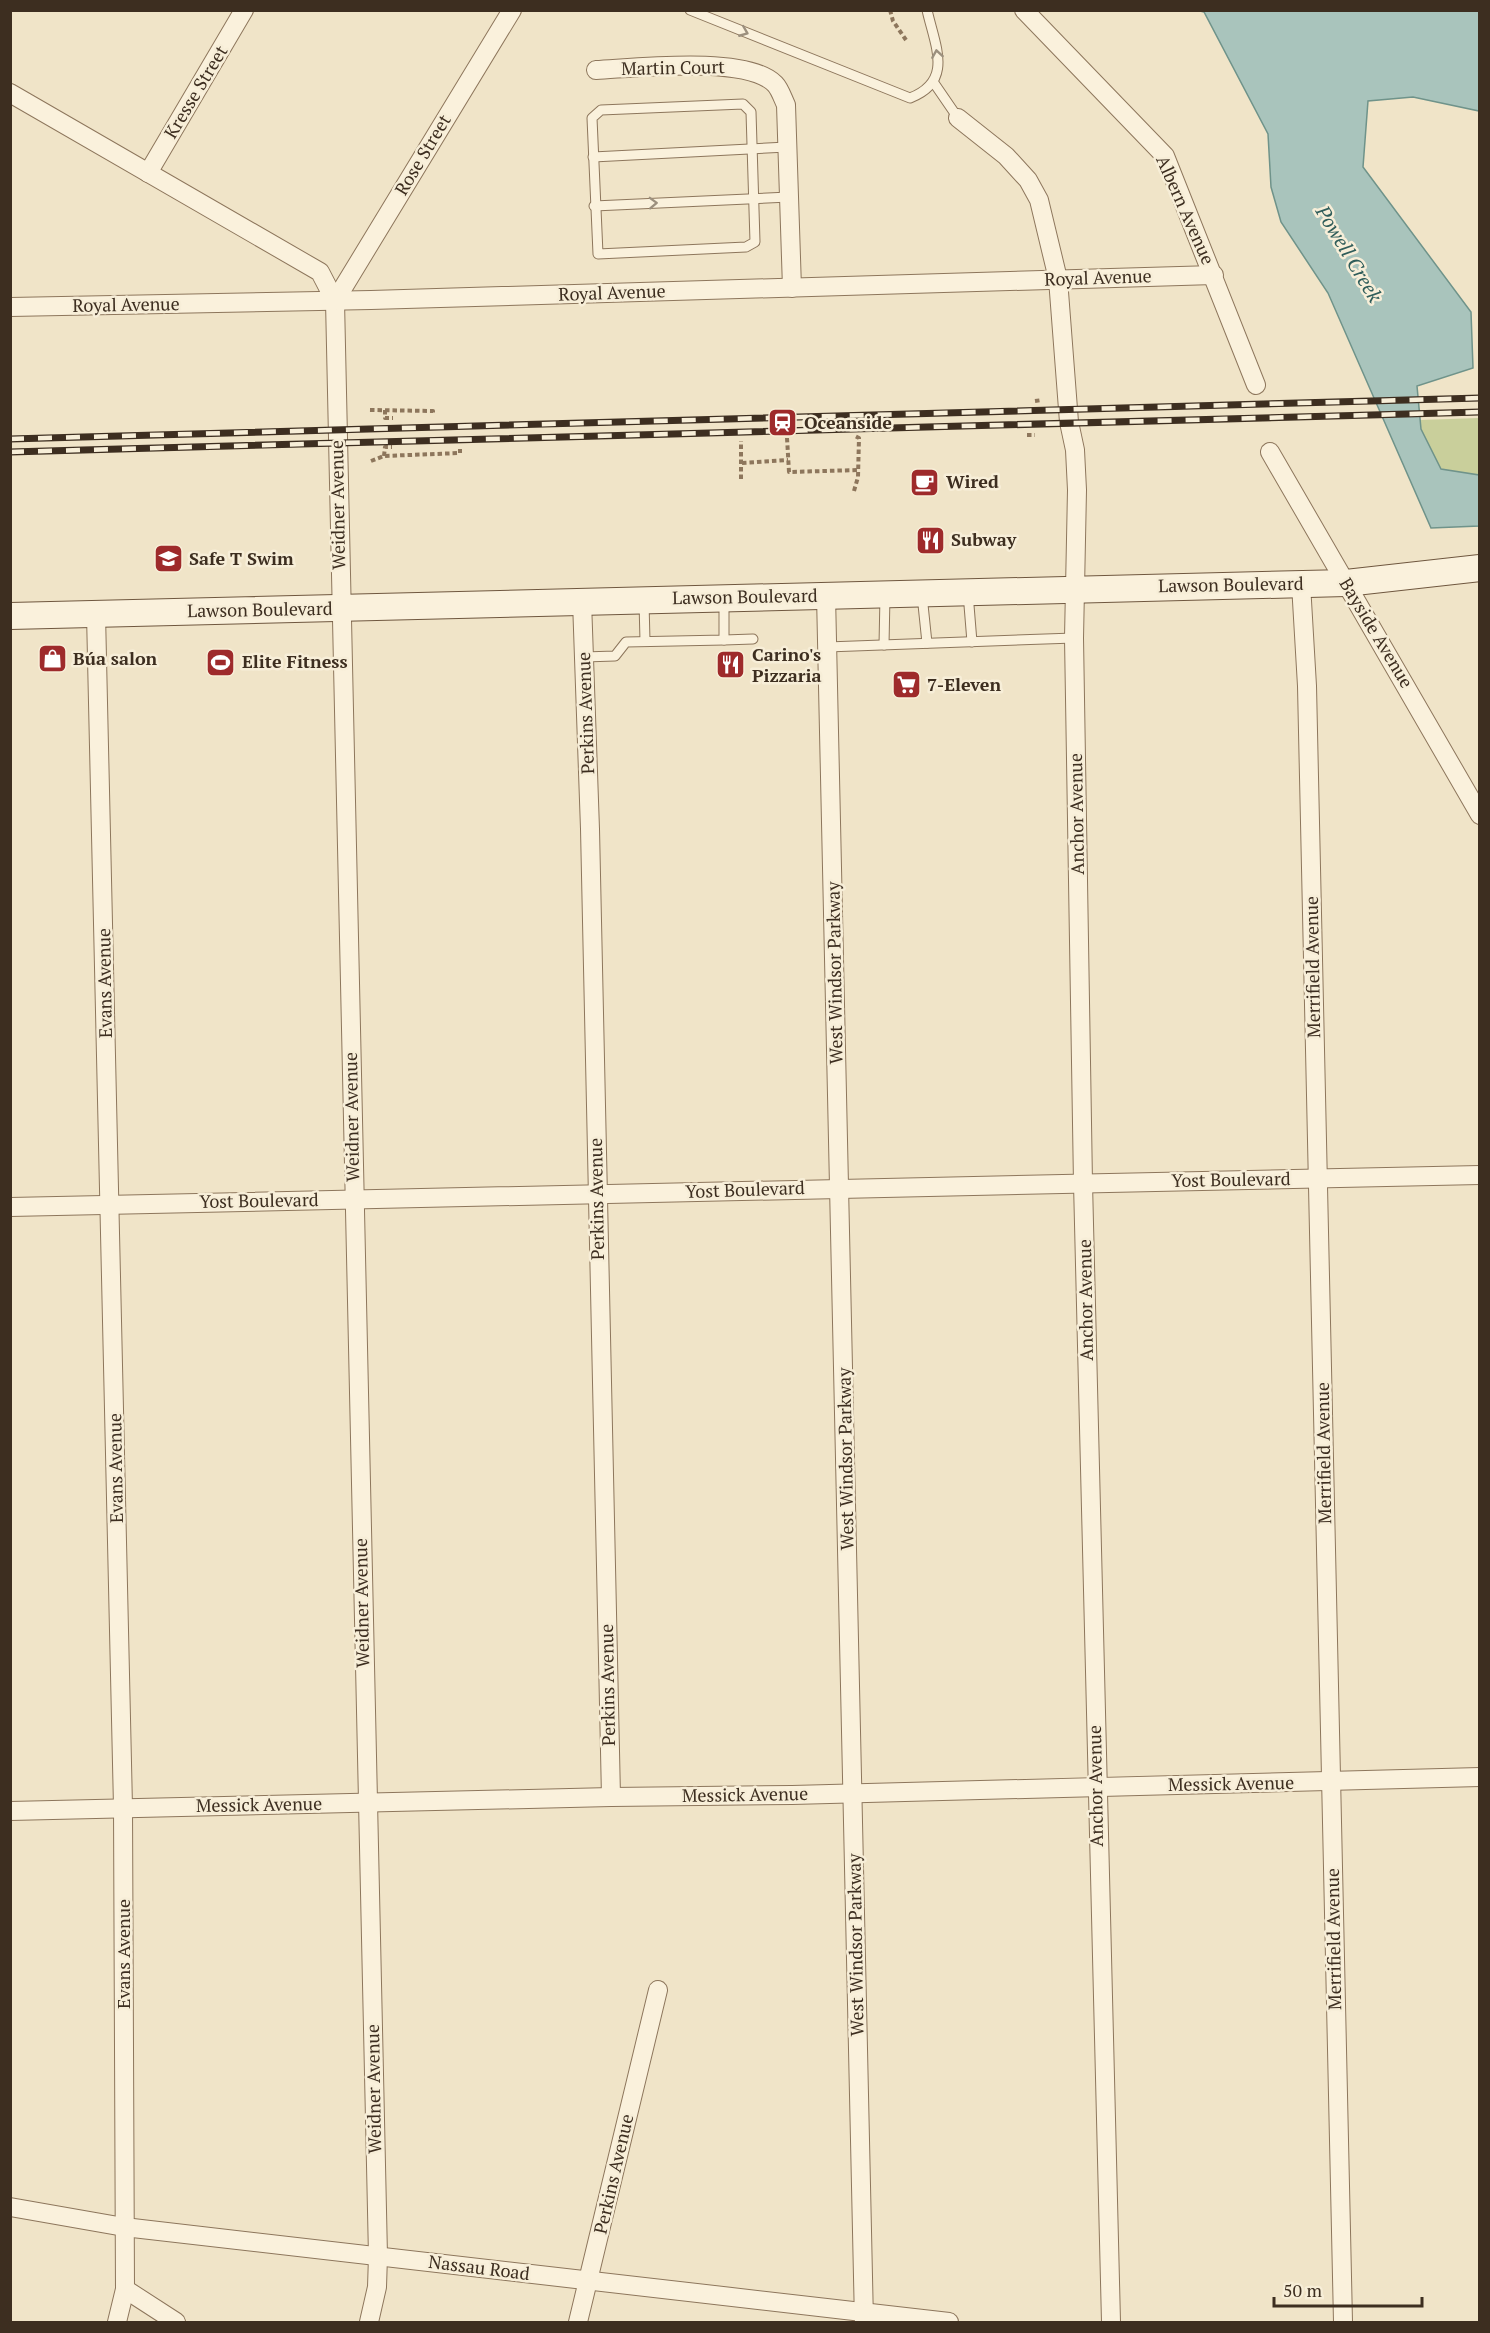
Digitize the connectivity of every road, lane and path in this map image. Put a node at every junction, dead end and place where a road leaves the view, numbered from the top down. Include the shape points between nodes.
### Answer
1 (244, 10) edge
2 (512, 10) edge
3 (690, 10) edge
4 (890, 10) edge
5 (927, 10) edge
6 (1024, 10) edge
7 (906, 40) dead end
8 (596, 70) dead end
9 (934, 83) junction
10 (10, 93) edge
11 (958, 118) joint
12 (787, 147) junction
13 (752, 149) junction
14 (593, 157) junction
15 (148, 173) junction
16 (789, 197) junction
17 (754, 199) junction
18 (594, 206) junction
19 (1214, 275) junction
20 (1058, 279) junction
21 (792, 288) junction
22 (335, 301) junction
23 (10, 307) edge
24 (1256, 385) dead end
25 (1042, 400) dead end
26 (1035, 401) dead end
27 (370, 410) dead end
28 (385, 410) junction
29 (433, 414) dead end
30 (393, 418) dead end
31 (1027, 435) dead end
32 (1035, 435) dead end
33 (855, 436) dead end
34 (787, 438) dead end
35 (741, 441) dead end
36 (392, 447) dead end
37 (460, 449) dead end
38 (1270, 452) dead end
39 (384, 456) junction
40 (788, 460) junction
41 (371, 461) dead end
42 (742, 463) junction
43 (859, 470) junction
44 (741, 479) dead end
45 (854, 491) dead end
46 (1479, 568) edge
47 (1346, 583) junction
48 (1301, 584) junction
49 (1076, 588) junction
50 (968, 590) junction
51 (922, 592) junction
52 (885, 593) junction
53 (826, 595) junction
54 (724, 597) junction
55 (644, 599) junction
56 (582, 601) junction
57 (340, 608) junction
58 (96, 614) junction
59 (10, 616) edge
60 (1074, 638) junction
61 (753, 639) dead end
62 (724, 640) junction
63 (645, 641) junction
64 (972, 642) junction
65 (927, 643) junction
66 (884, 645) junction
67 (827, 647) junction
68 (584, 657) junction
69 (1479, 815) edge
70 (1479, 1175) edge
71 (1318, 1178) junction
72 (1083, 1183) junction
73 (840, 1188) junction
74 (596, 1194) junction
75 (354, 1199) junction
76 (110, 1204) junction
77 (10, 1207) edge
78 (1479, 1777) edge
79 (1330, 1781) junction
80 (1096, 1786) junction
81 (853, 1792) junction
82 (611, 1797) junction
83 (366, 1802) junction
84 (123, 1808) junction
85 (10, 1810) edge
86 (658, 1990) dead end
87 (10, 2208) edge
88 (124, 2228) junction
89 (378, 2256) junction
90 (588, 2281) junction
91 (124, 2289) junction
92 (864, 2318) edge
93 (117, 2322) edge
94 (176, 2322) edge
95 (369, 2322) edge
96 (578, 2322) edge
97 (949, 2322) edge
98 (1111, 2322) edge
99 (1342, 2322) edge

1 - 15 street, Kresse Street
2 - 22 street, Rose Street
3 -> 9 lane via 910,98
4 - 7 path
9 -> 5 lane via 938,62
6 - 19 street, Albern Avenue via 1165,156
8 - 12 street, Martin Court via 725,65 750,71 775,84 786,105
9 - 11 lane
10 - 15 street, Weidner Avenue
11 - 20 street, Anchor Avenue via 1029,180 1039,200
12 - 13 lane
12 - 16 street, Martin Court
13 - 14 lane
13 - 14 lane via 751,112 743,104 601,110 592,118
13 - 17 lane
14 - 18 lane
15 - 22 street, Weidner Avenue via 320,272
16 - 17 lane
16 - 21 street, Martin Court
18 -> 17 lane
17 - 18 lane via 755,242 746,247 609,254 598,254 596,248
19 - 20 street, Royal Avenue
19 - 24 street, Albern Avenue
20 - 21 street, Royal Avenue
20 - 49 street, Anchor Avenue via 1076,470
21 - 22 street, Royal Avenue
22 - 23 street, Royal Avenue
22 - 57 street, Weidner Avenue
25 - 26 path
27 - 28 path
28 - 29 path
28 - 30 path via 385,418
31 - 32 path
33 - 43 path via 859,438
34 - 40 path
35 - 42 path
36 - 39 path via 384,447
37 - 39 path via 460,453
38 - 47 street, Bayside Avenue
39 - 41 path
40 - 42 path
40 - 43 path via 789,472
42 - 44 path
43 - 45 path
46 - 47 main road, Lawson Boulevard
47 - 48 main road, Lawson Boulevard
47 - 69 street, Bayside Avenue
48 - 49 main road, Lawson Boulevard
48 - 71 street, Merrifield Avenue via 1307,686
49 - 50 main road, Lawson Boulevard
49 - 60 street, Anchor Avenue
50 - 51 main road, Lawson Boulevard
50 - 64 lane
51 - 52 main road, Lawson Boulevard
51 - 65 lane
52 - 53 main road, Lawson Boulevard
52 - 66 lane
53 - 54 main road, Lawson Boulevard
53 - 67 street, West Windsor Parkway
54 - 55 main road, Lawson Boulevard
54 - 62 lane
55 - 56 main road, Lawson Boulevard
55 - 63 lane
56 - 57 main road, Lawson Boulevard
56 - 68 street, Perkins Avenue
57 - 58 main road, Lawson Boulevard
57 - 75 street, Weidner Avenue
58 - 59 main road, Lawson Boulevard
58 - 76 street, Evans Avenue
60 - 64 lane
60 - 72 street, Anchor Avenue
61 - 62 lane
62 - 63 lane
63 - 68 lane via 626,642 615,656
64 - 65 lane
65 - 66 lane
66 - 67 lane
67 - 73 street, West Windsor Parkway
68 - 74 street, Perkins Avenue
70 - 71 street, Yost Boulevard
71 - 72 street, Yost Boulevard
71 - 79 street, Merrifield Avenue
72 - 73 street, Yost Boulevard
72 - 80 street, Anchor Avenue
73 - 74 street, Yost Boulevard
73 - 81 street, West Windsor Parkway
74 - 75 street, Yost Boulevard
74 - 82 street, Perkins Avenue
75 - 76 street, Yost Boulevard
75 - 83 street, Weidner Avenue
76 - 77 street, Yost Boulevard
76 - 84 street, Evans Avenue
78 - 79 street, Messick Avenue
79 - 80 street, Messick Avenue
79 - 99 street, Merrifield Avenue
80 - 81 street, Messick Avenue
80 - 98 street, Anchor Avenue
81 - 82 street, Messick Avenue
81 - 92 street, West Windsor Parkway
82 - 83 street, Messick Avenue
83 - 84 street, Messick Avenue
83 - 89 street, Weidner Avenue
84 - 85 street, Messick Avenue
84 - 88 street, Evans Avenue
86 - 90 street, Perkins Avenue
87 - 88 street, Nassau Road
88 - 89 street, Nassau Road
88 - 91 street, Evans Avenue
89 - 90 street, Nassau Road
89 - 95 street, Weidner Avenue via 378,2287
90 - 92 street, Nassau Road
90 - 96 street, Perkins Avenue
91 - 93 street, Evans Avenue
91 - 94 street
92 - 97 street, Nassau Road

